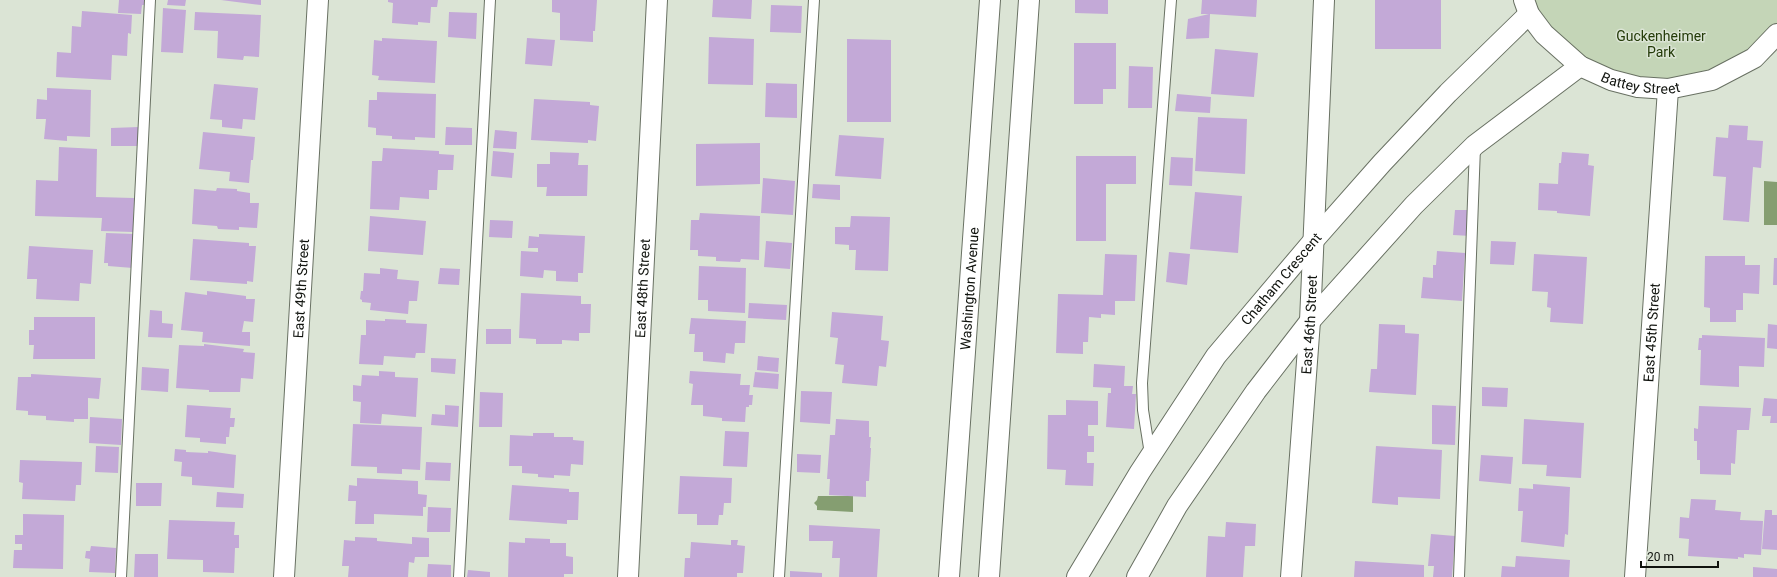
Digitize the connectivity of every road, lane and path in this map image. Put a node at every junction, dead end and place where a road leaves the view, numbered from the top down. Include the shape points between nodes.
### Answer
1 (150, 0) edge
2 (318, 0) edge
3 (490, 0) edge
4 (658, 0) edge
5 (814, 0) edge
6 (990, 0) edge
7 (1029, 0) edge
8 (1170, 0) edge
9 (1324, 0) edge
10 (1526, 7) edge
11 (1777, 34) edge
12 (1580, 66) junction
13 (1668, 89) junction
14 (1475, 145) junction
15 (1314, 240) junction
16 (1310, 321) junction
17 (1150, 457) junction
18 (121, 577) edge
19 (284, 577) edge
20 (459, 577) edge
21 (628, 577) edge
22 (779, 577) edge
23 (950, 577) edge
24 (989, 577) edge
25 (1077, 577) edge
26 (1137, 577) edge
27 (1290, 577) edge
28 (1459, 577) edge
29 (1635, 577) edge

1 - 18 lane
2 - 19 street, East 49th Street
3 - 20 lane
4 - 21 street, East 48th Street
5 - 22 lane
6 - 23 street, Washington Avenue
7 - 24 street
8 - 17 lane via 1142,383
9 - 15 street, East 46th Street
10 - 12 street, Battey Street via 1544,34
10 - 15 street, Chatham Crescent
11 - 13 street, Battey Street via 1754,58 1712,80
12 - 13 street, Battey Street via 1611,80 1638,87
12 - 14 street
13 - 29 street, East 45th Street
14 - 16 street via 1414,205
14 - 28 lane
15 - 16 street, East 46th Street
15 - 17 street, Chatham Crescent via 1216,356
16 - 26 street via 1256,391 1177,506
16 - 27 street, East 46th Street
17 - 25 street, Chatham Crescent

